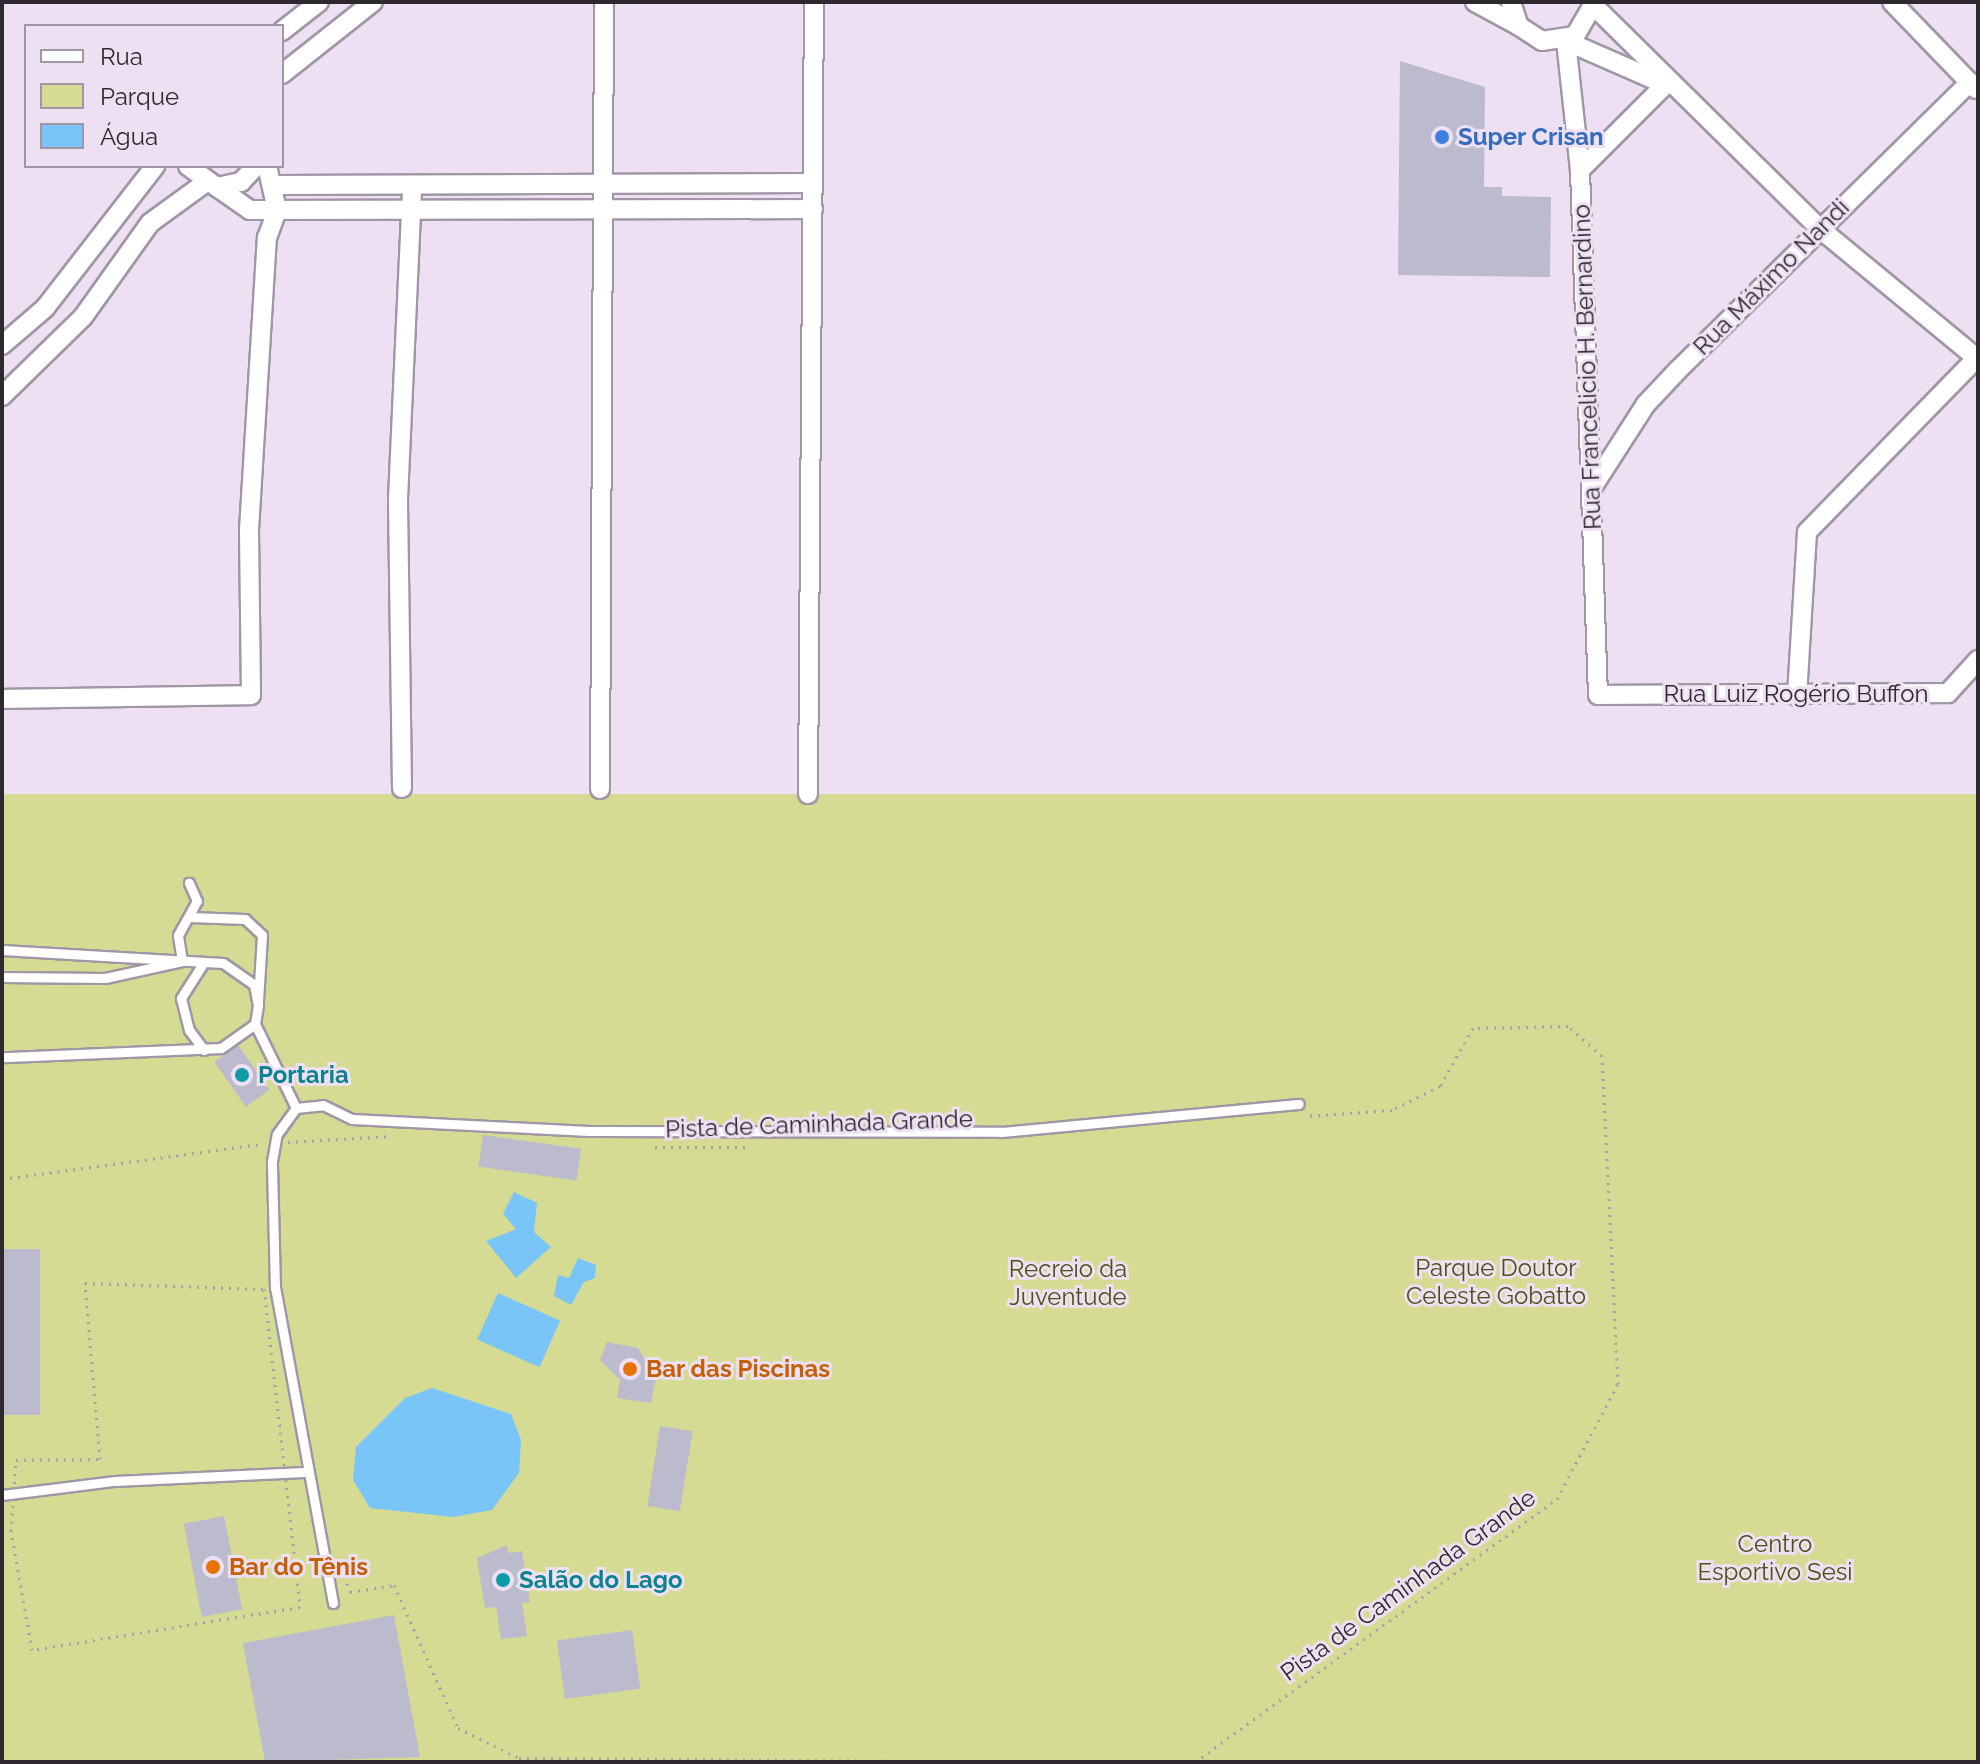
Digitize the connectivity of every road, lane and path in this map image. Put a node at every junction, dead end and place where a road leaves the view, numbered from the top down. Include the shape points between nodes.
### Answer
1 (319, 2) edge
2 (373, 2) edge
3 (604, 2) edge
4 (814, 2) edge
5 (1475, 2) edge
6 (1511, 2) edge
7 (1892, 2) edge
8 (1595, 4) edge
9 (1519, 26) junction
10 (284, 29) edge
11 (1566, 41) junction
12 (284, 72) edge
13 (1666, 84) junction
14 (1974, 86) edge
15 (153, 168) edge
16 (190, 168) edge
17 (254, 168) edge
18 (268, 168) edge
19 (1580, 170) junction
20 (813, 183) junction
21 (603, 184) junction
22 (211, 185) junction
23 (277, 185) junction
24 (412, 185) junction
25 (603, 209) junction
26 (813, 209) junction
27 (277, 210) junction
28 (411, 210) junction
29 (1819, 228) junction
30 (2, 345) edge
31 (1977, 359) edge
32 (2, 396) edge
33 (1592, 488) junction
34 (1978, 660) edge
35 (1598, 695) joint
36 (1797, 696) junction
37 (2, 699) edge
38 (402, 788) dead end
39 (600, 789) dead end
40 (808, 794) dead end
41 (189, 883) dead end
42 (190, 917) junction
43 (2, 950) edge
44 (182, 961) junction
45 (204, 962) junction
46 (2, 977) edge
47 (258, 1005) junction
48 (255, 1024) junction
49 (204, 1050) junction
50 (2, 1057) edge
51 (1299, 1104) dead end
52 (296, 1108) junction
53 (1292, 1117) dead end
54 (404, 1136) dead end
55 (274, 1142) junction
56 (639, 1145) dead end
57 (765, 1146) dead end
58 (282, 1157) dead end
59 (2, 1179) edge
60 (304, 1472) junction
61 (2, 1495) edge
62 (337, 1552) dead end
63 (333, 1603) dead end
64 (1040, 1762) edge
65 (1195, 1762) edge

1 - 10 street
2 - 12 street
3 - 21 street
4 - 20 street
5 - 9 street
6 - 9 street
7 - 14 street
8 - 11 street via 1585,29
8 - 13 street
9 - 11 street via 1542,41
11 - 13 street
11 - 19 street, Rua Francelicio H. Bernardino
13 - 19 street
13 - 29 street
14 - 29 street, Rua Máximo Nandi
15 - 30 street via 45,308
16 - 22 street
17 - 22 street via 241,182
18 - 23 street
19 - 33 street, Rua Francelicio H. Bernardino
20 - 21 street
20 - 26 street
21 - 24 street
21 - 25 street
22 - 27 street via 236,207
22 - 32 street via 150,223 83,317
23 - 24 street
23 - 27 street
24 - 28 street
25 - 26 street
25 - 28 street
25 - 39 street
26 - 40 street
27 - 28 street
27 - 37 street via 267,238 249,530 251,695
28 - 38 street via 398,499
29 - 31 street
29 - 33 street, Rua Máximo Nandi via 1646,404
31 - 36 street via 1807,532
33 - 35 street, Rua Francelicio H. Bernardino
34 - 36 street, Rua Luiz Rogério Buffon via 1948,693
35 - 36 street, Rua Luiz Rogério Buffon
41 - 42 lane via 197,901
42 - 44 lane via 178,935
42 - 47 lane via 245,919 262,935
43 - 44 lane
44 - 45 lane
44 - 46 lane via 105,978
45 - 47 lane via 242,972
45 - 49 lane via 181,998 189,1030
47 - 48 lane
48 - 49 lane via 241,1040
48 - 52 lane
49 - 50 lane
51 - 52 lane via 1001,1132 589,1131 367,1120 323,1105
52 - 55 lane
53 - 65 path, Pista de Caminhada Grande via 1392,1110 1440,1086 1473,1028 1568,1026 1602,1056 1618,1384 1557,1499
54 - 58 path via 282,1142
55 - 59 path
55 - 60 lane via 275,1288
56 - 57 path, Pista de Caminhada Grande
60 - 61 lane via 115,1481
60 - 63 lane
62 - 64 path via 350,1592 394,1585 458,1728 519,1758

